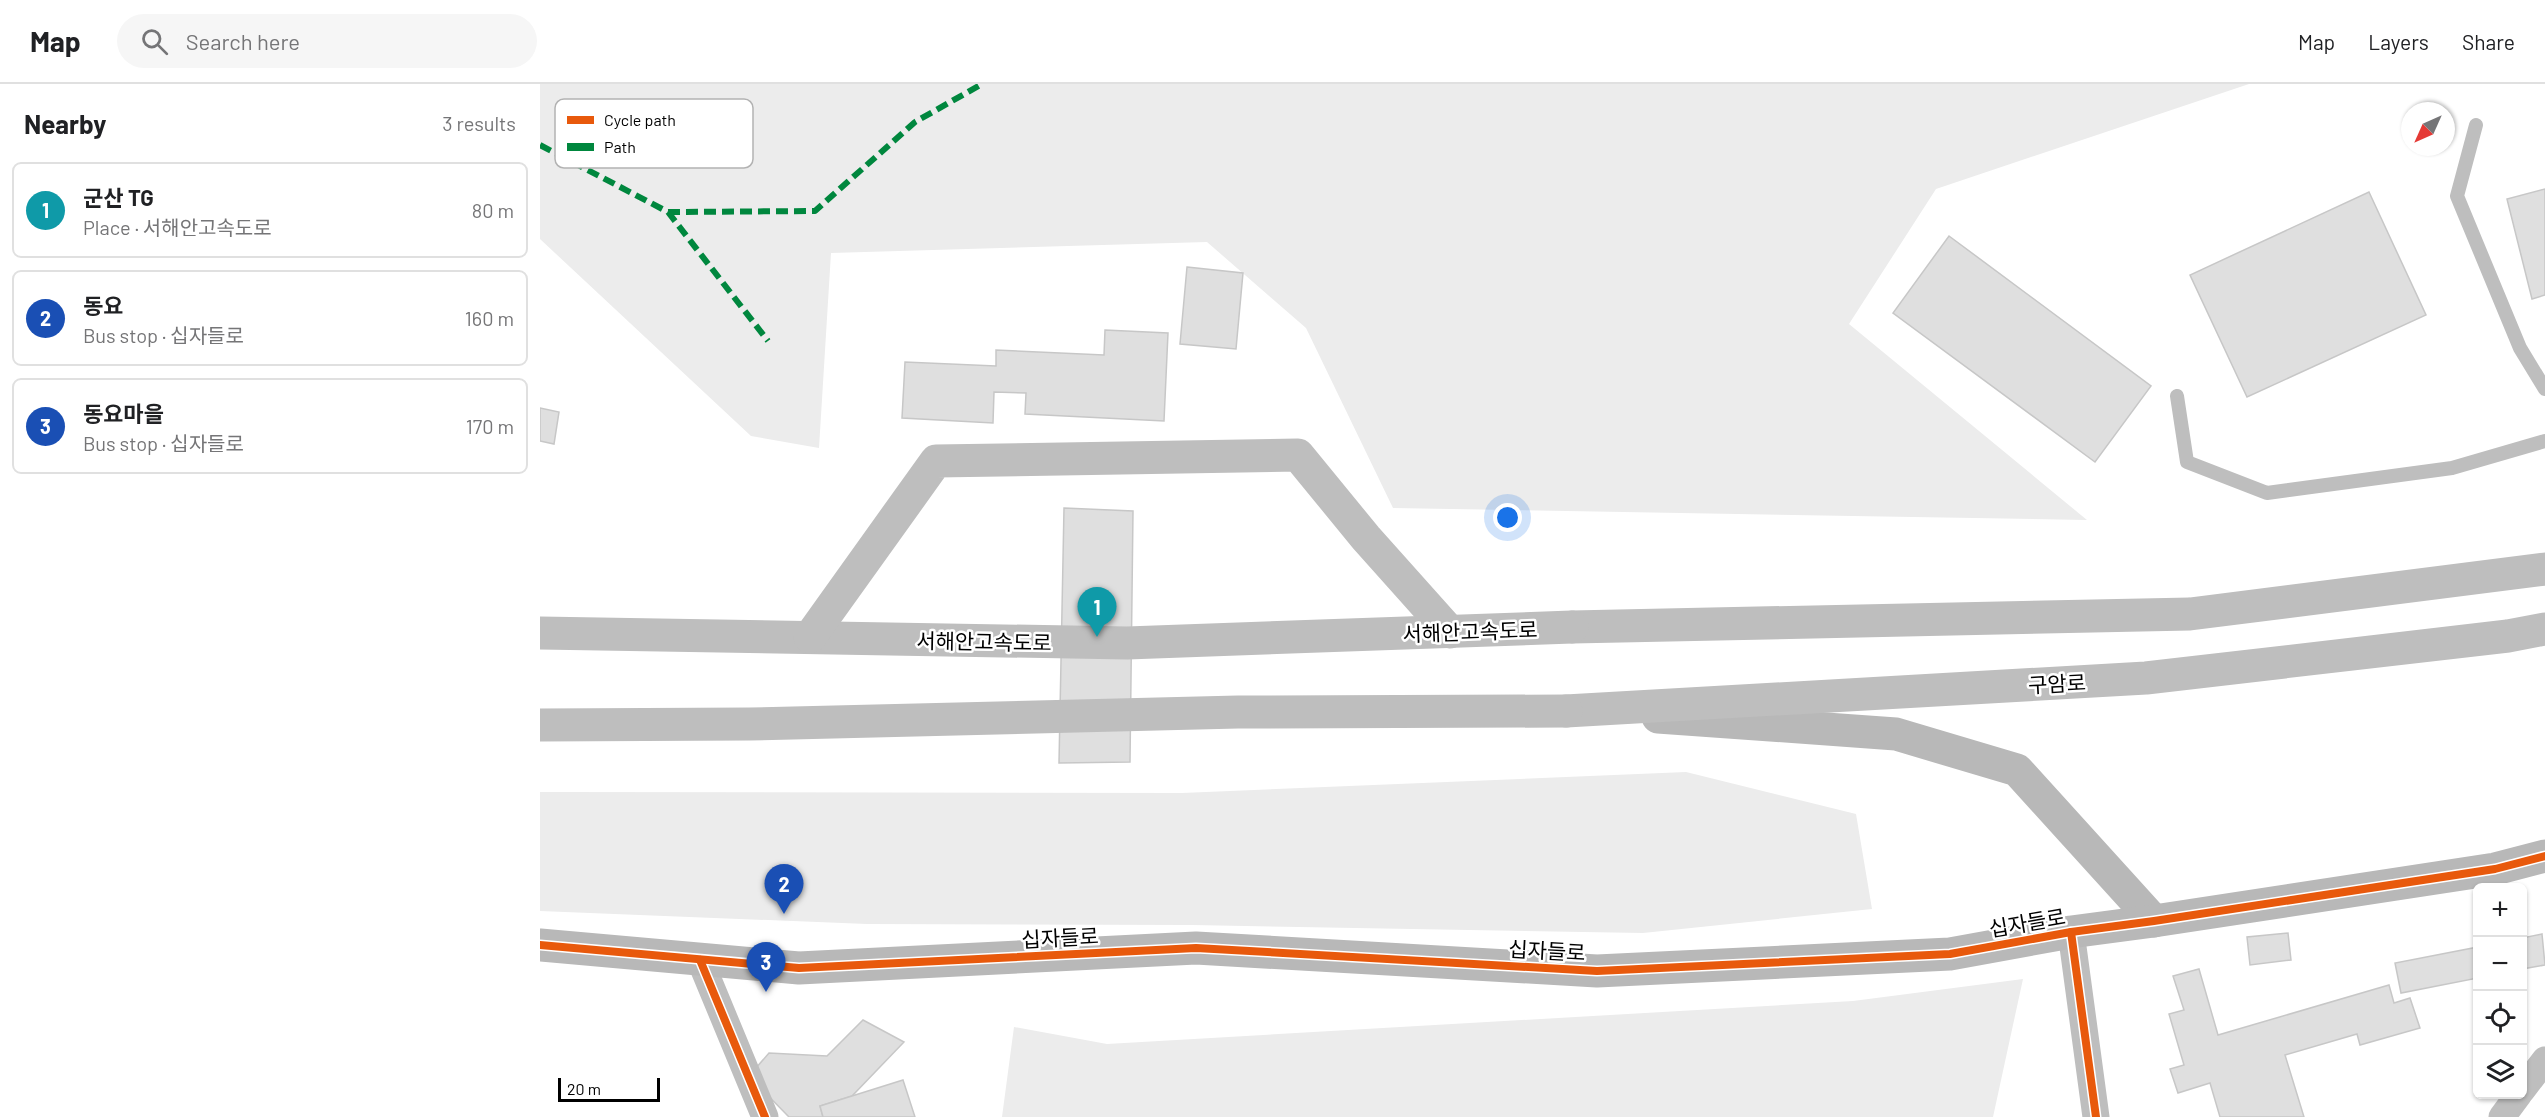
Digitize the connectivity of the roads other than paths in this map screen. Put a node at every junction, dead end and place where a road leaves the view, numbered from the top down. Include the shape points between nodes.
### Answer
1 (2476, 125) dead end
2 (2545, 389) edge
3 (2177, 396) dead end
4 (2545, 441) edge
5 (2545, 569) edge
6 (2545, 629) edge
7 (1450, 632) junction
8 (540, 633) edge
9 (810, 637) junction
10 (1566, 711) junction
11 (540, 725) edge
12 (2545, 856) edge
13 (2154, 921) junction
14 (2071, 932) junction
15 (540, 945) edge
16 (700, 960) junction
17 (2545, 1060) edge
18 (2527, 1085) edge
19 (2516, 1099) edge
20 (765, 1117) edge
21 (2096, 1117) edge
22 (2502, 1117) edge

1 - 2 lane via 2457,196 2520,348
3 - 4 lane via 2187,462 2267,493 2452,468
5 - 7 main road, 서해안고속도로 via 2190,614
6 - 10 main road, 구암로 via 2146,678
7 - 9 main road, 서해안고속도로 via 1127,643
7 - 9 main road via 1298,455 936,461
8 - 9 main road, 서해안고속도로
10 - 11 main road via 1238,712
10 - 13 main road via 1896,734 2017,771
12 - 13 main road, 십자들로 via 2494,869
13 - 14 main road, 십자들로
14 - 16 main road, 십자들로 via 1950,954 1598,971 1197,948 799,968
14 - 21 street
15 - 16 main road, 십자들로
16 - 20 street
17 - 18 street
19 - 22 street

